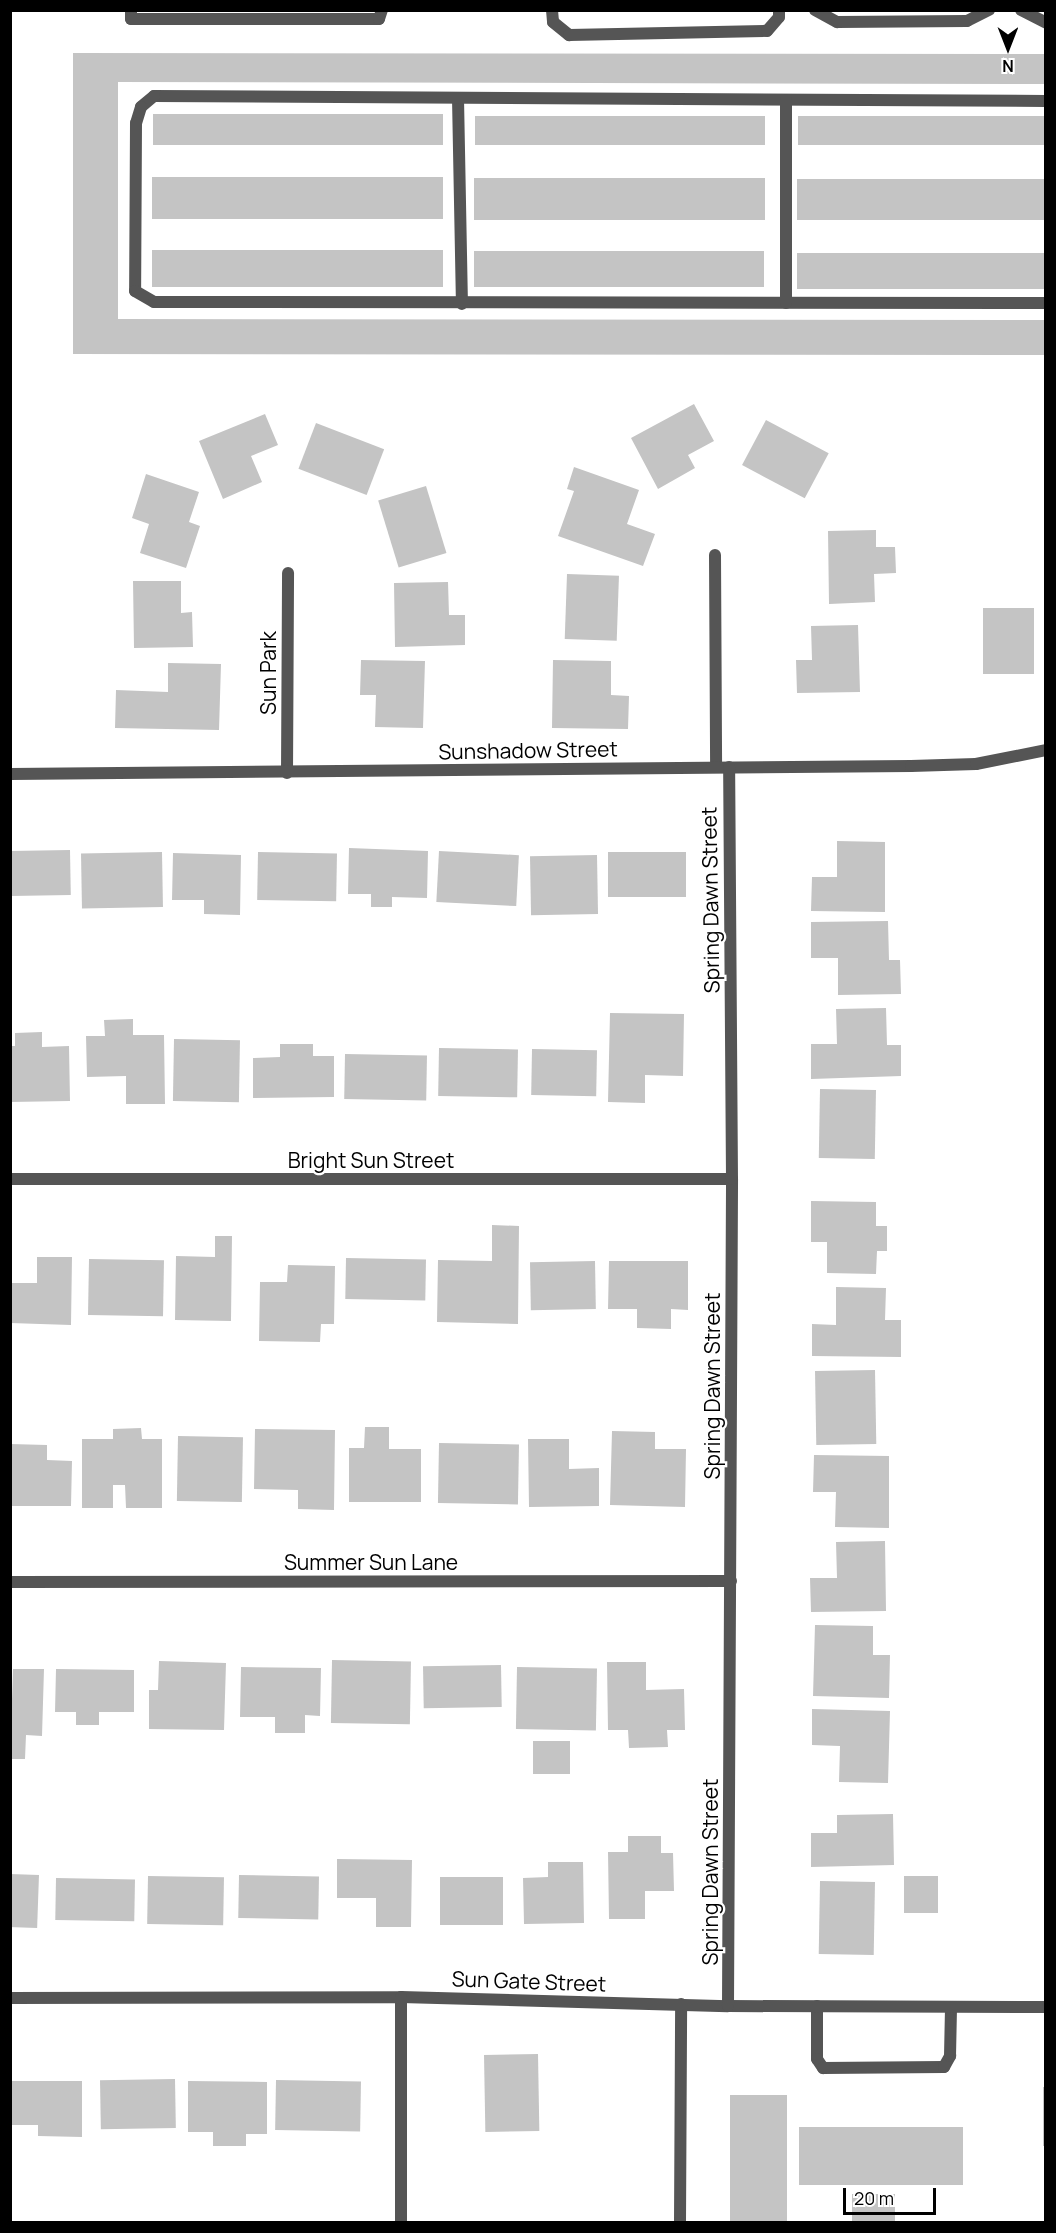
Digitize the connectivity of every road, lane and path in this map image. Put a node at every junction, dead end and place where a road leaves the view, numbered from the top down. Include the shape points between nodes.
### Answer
1 (131, 10) edge
2 (382, 10) edge
3 (552, 10) edge
4 (779, 10) edge
5 (814, 10) edge
6 (989, 10) edge
7 (1021, 10) edge
8 (1046, 22) edge
9 (458, 98) junction
10 (786, 100) junction
11 (1046, 101) edge
12 (786, 303) junction
13 (1046, 303) edge
14 (462, 304) junction
15 (715, 555) dead end
16 (288, 573) dead end
17 (1046, 750) edge
18 (722, 767) junction
19 (287, 773) junction
20 (10, 774) edge
21 (10, 1179) edge
22 (732, 1179) junction
23 (731, 1581) junction
24 (10, 1582) edge
25 (401, 1997) junction
26 (10, 1998) edge
27 (681, 2004) junction
28 (728, 2006) junction
29 (817, 2006) junction
30 (951, 2007) junction
31 (1046, 2007) edge
32 (401, 2223) edge
33 (680, 2223) edge

1 - 2 street via 131,19 380,19
3 - 4 street via 553,22 569,35 767,31 779,17
5 - 6 street via 837,22 967,21
7 - 8 street
9 - 10 street
9 - 14 street
9 - 14 street via 154,96 141,107 136,123 135,291 154,302
10 - 11 street
10 - 12 street
12 - 13 street
12 - 14 street
15 - 18 street, Spring Dawn Street
16 - 19 street, Sun Park
17 - 18 street, Sunshadow Street via 976,764
18 - 19 street, Sunshadow Street
18 - 22 street, Spring Dawn Street
19 - 20 street, Sunshadow Street
21 - 22 street, Bright Sun Street
22 - 23 street, Spring Dawn Street
23 - 24 street, Summer Sun Lane
23 - 28 street, Spring Dawn Street
25 - 26 street, Sun Gate Street
25 - 27 street, Sun Gate Street
25 - 32 street
27 - 28 street, Sun Gate Street
27 - 33 street
28 - 29 street, Sun Gate Street
29 - 30 street, Sun Gate Street
29 - 30 street via 818,2059 823,2068 944,2067 950,2056
30 - 31 street, Sun Gate Street

